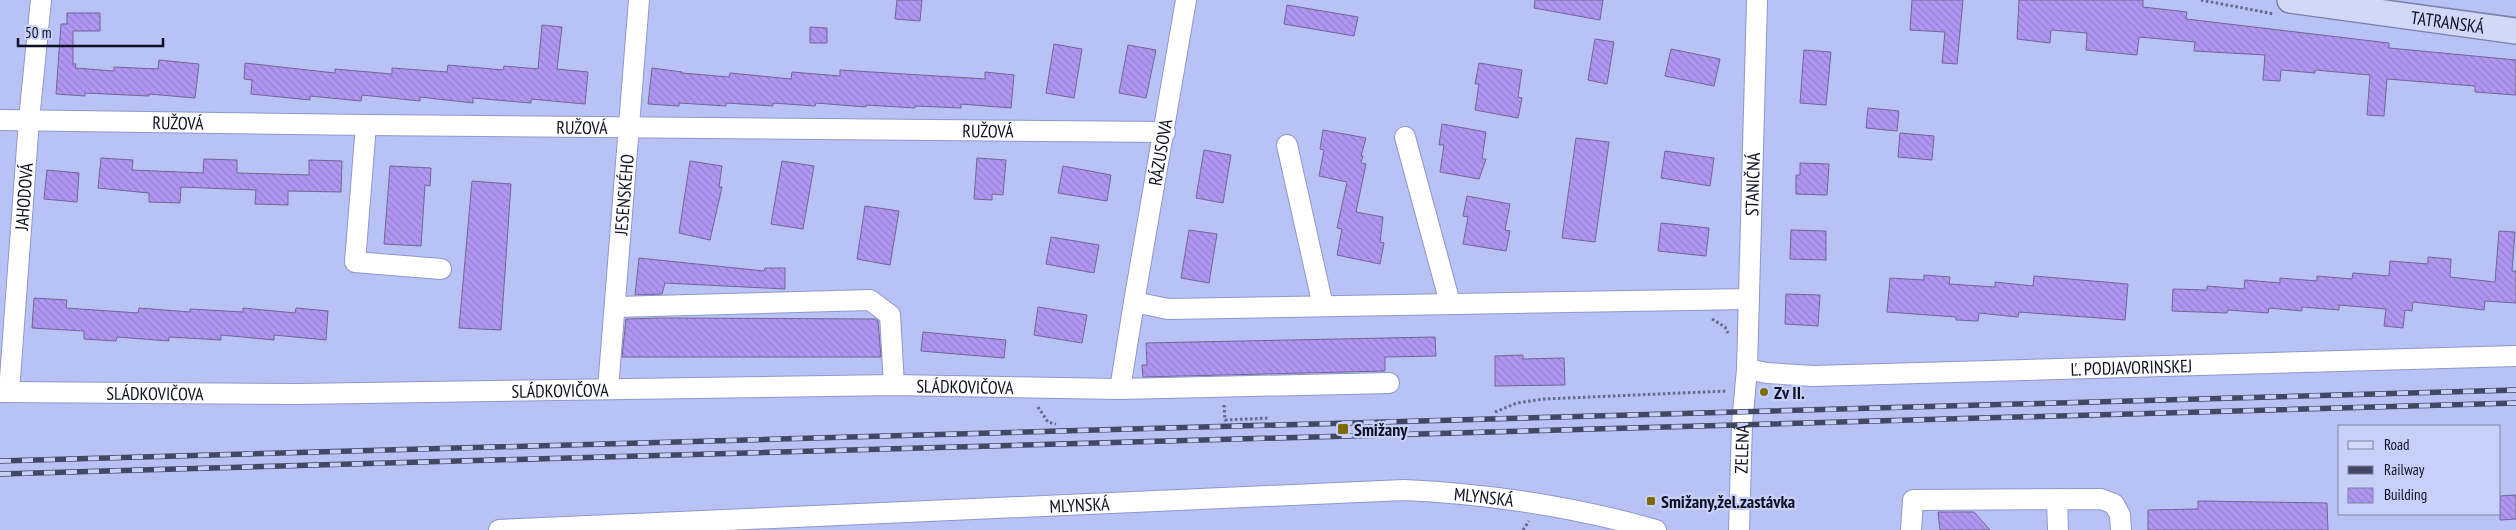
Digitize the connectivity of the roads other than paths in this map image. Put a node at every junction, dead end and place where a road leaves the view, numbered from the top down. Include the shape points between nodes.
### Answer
1 (41, 0) edge
2 (639, 0) edge
3 (1186, 0) edge
4 (1757, 0) edge
5 (2290, 0) edge
6 (2516, 31) edge
7 (0, 120) edge
8 (29, 120) junction
9 (366, 126) junction
10 (630, 126) junction
11 (1165, 132) junction
12 (1405, 137) dead end
13 (1287, 145) dead end
14 (441, 270) dead end
15 (1749, 298) junction
16 (1134, 302) junction
17 (1450, 303) junction
18 (1323, 306) junction
19 (615, 307) junction
20 (2516, 356) edge
21 (1746, 377) junction
22 (1389, 383) dead end
23 (894, 385) junction
24 (608, 389) junction
25 (1120, 389) junction
26 (5, 392) edge
27 (2057, 499) junction
28 (499, 530) edge
29 (1656, 530) edge
30 (1739, 530) edge
31 (1911, 530) edge
32 (2058, 530) edge
33 (2121, 530) edge

1 - 8 street, JAHODOVÁ
2 - 10 street, JESENSKÉHO
3 - 11 street, RÁZUSOVA
4 - 15 street, STANIČNÁ
5 - 6 main road, TATRANSKÁ
7 - 8 street, RUŽOVÁ
8 - 9 street, RUŽOVÁ
8 - 26 street, JAHODOVÁ
9 - 10 street, RUŽOVÁ
9 - 14 street via 355,262
10 - 11 street, RUŽOVÁ
10 - 19 street, JESENSKÉHO
11 - 16 street, RÁZUSOVA
12 - 17 street
13 - 18 street
15 - 17 street
15 - 21 street, STANIČNÁ
16 - 18 street via 1168,309
16 - 25 street, RÁZUSOVA
17 - 18 street
19 - 23 street via 870,300 890,315
19 - 24 street, JESENSKÉHO
20 - 21 street, Ľ. PODJAVORINSKEJ via 1813,376 1767,373
21 - 30 street, ZELENÁ
22 - 25 street, SLÁDKOVIČOVA
23 - 24 street, SLÁDKOVIČOVA
23 - 25 street, SLÁDKOVIČOVA
24 - 26 street, SLÁDKOVIČOVA via 297,394
27 - 31 street via 1913,500
27 - 32 street
27 - 33 street via 2101,499 2114,504 2120,515
28 - 29 street, MLYNSKÁ via 1404,490 1458,492 1533,501

